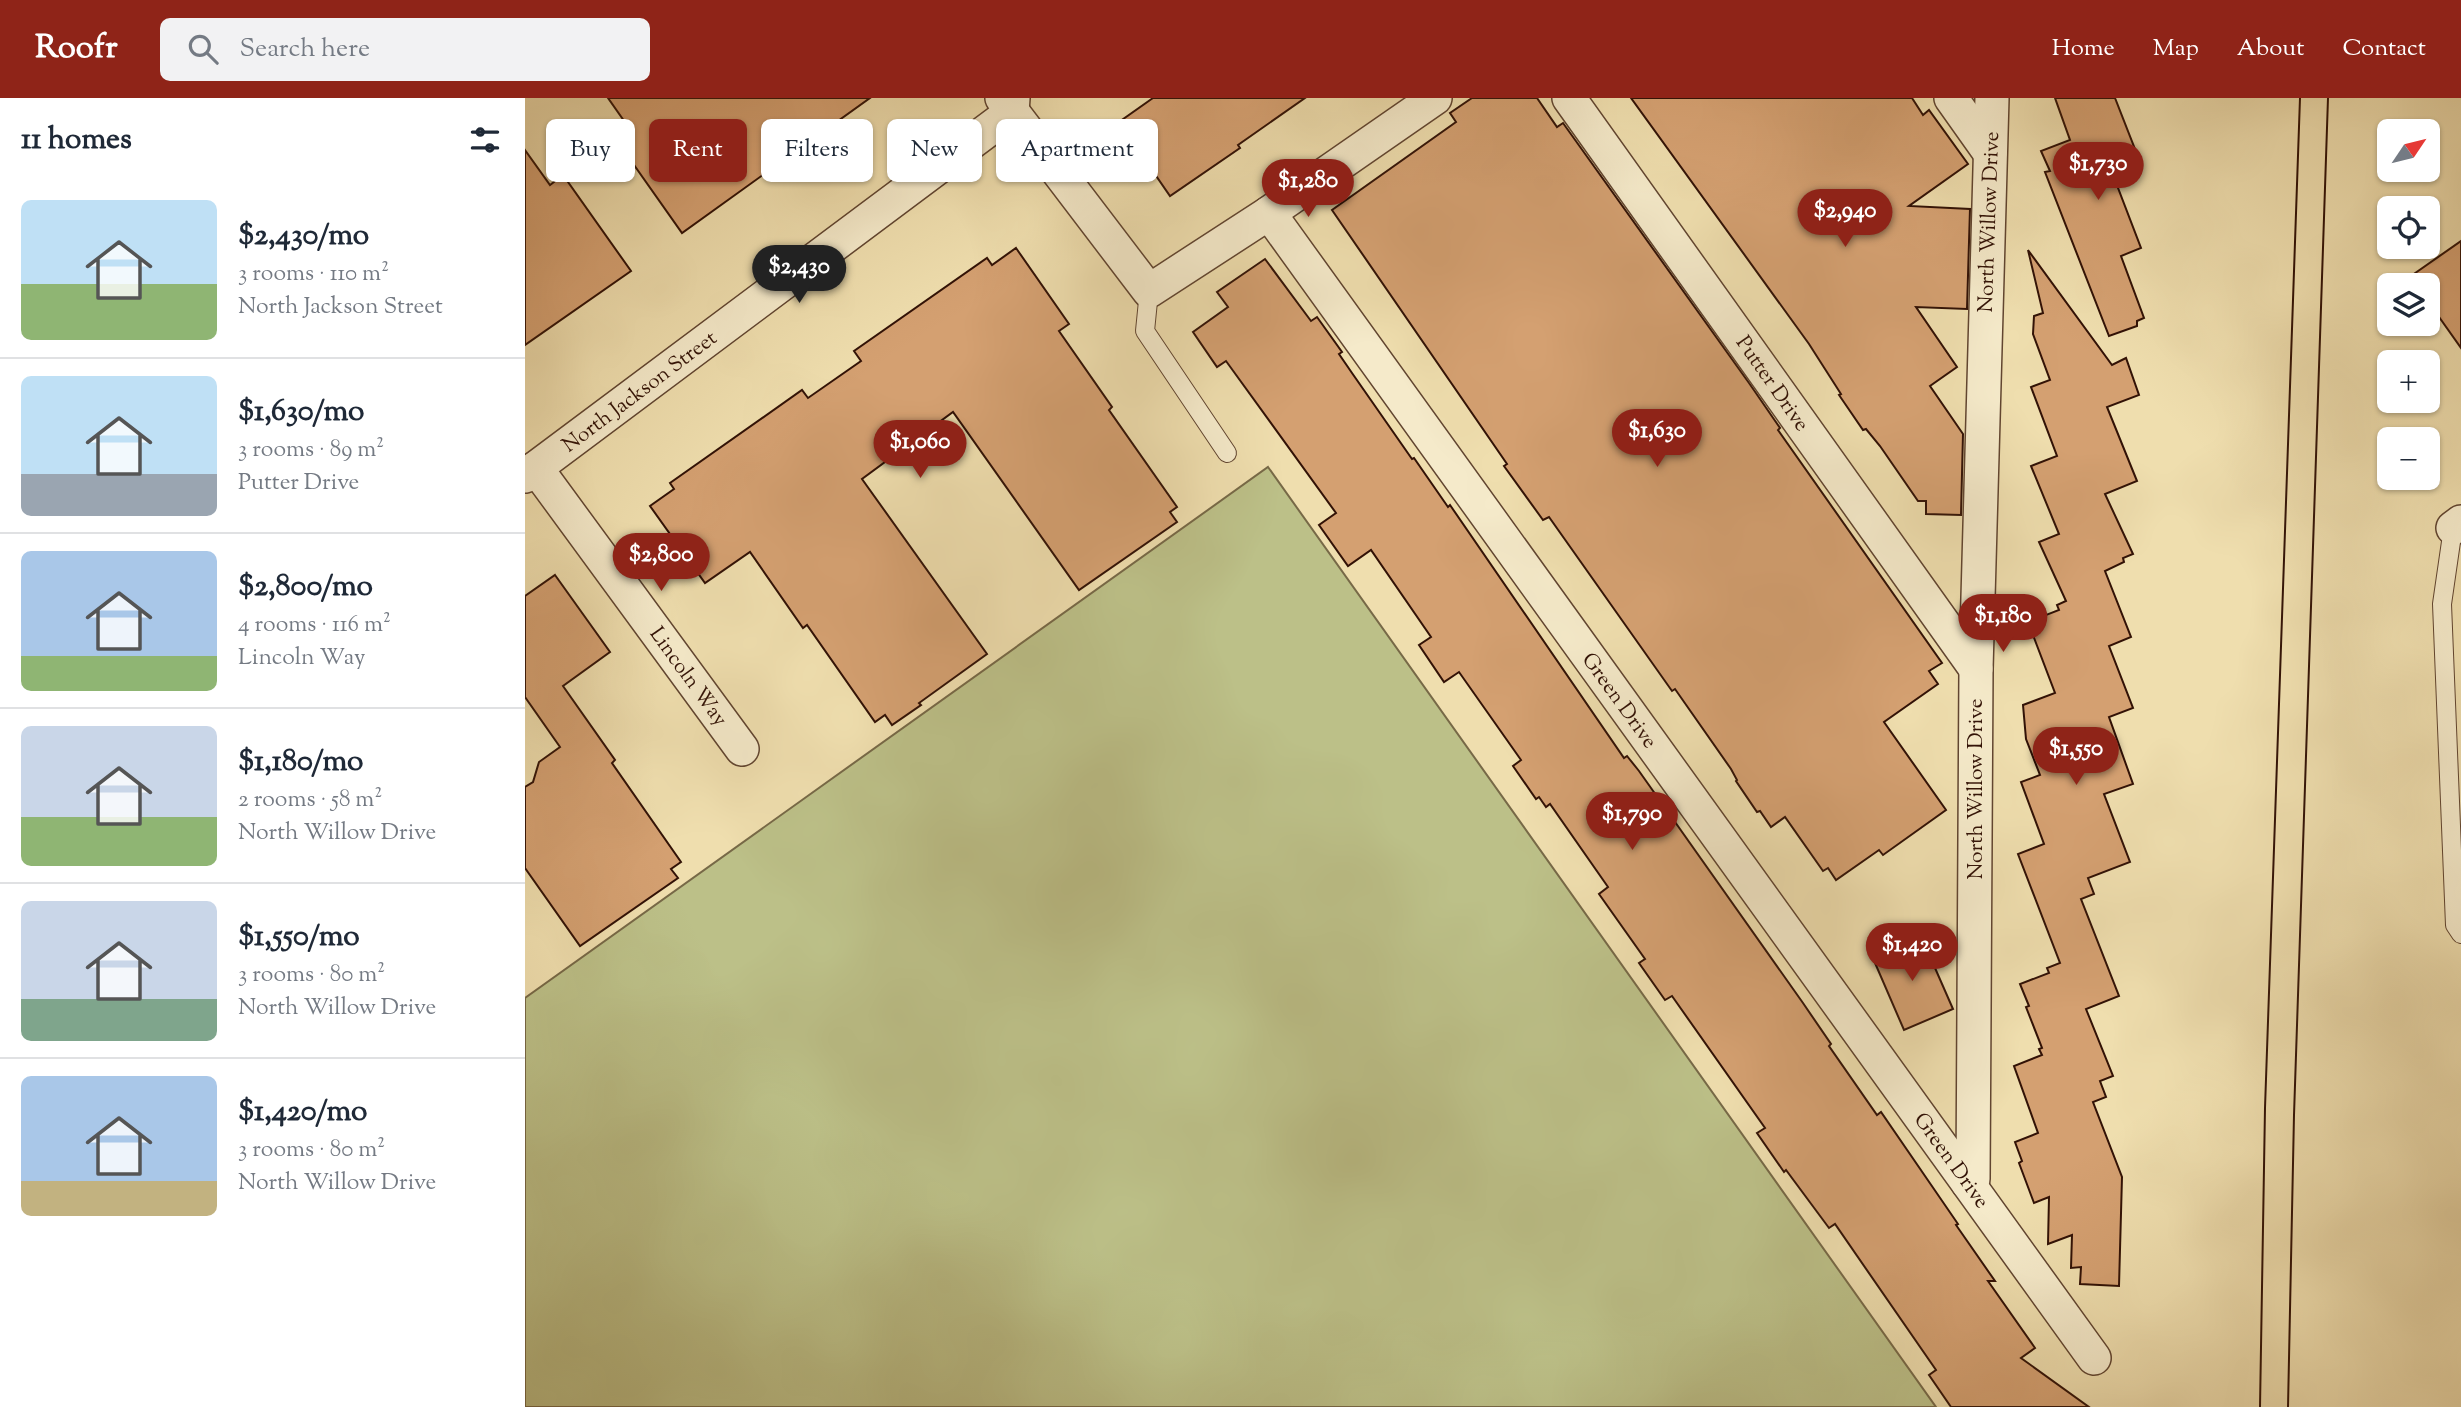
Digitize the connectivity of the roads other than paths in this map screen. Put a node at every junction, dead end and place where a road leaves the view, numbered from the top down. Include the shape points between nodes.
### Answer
1 (1435, 98) edge
2 (1569, 98) edge
3 (1951, 98) edge
4 (1992, 98) edge
5 (1009, 103) edge
6 (1990, 153) junction
7 (1269, 213) junction
8 (1149, 291) junction
9 (1227, 453) dead end
10 (531, 472) edge
11 (2457, 525) edge
12 (1976, 669) junction
13 (742, 749) dead end
14 (2461, 934) edge
15 (1968, 1183) junction
16 (2094, 1358) dead end

1 - 7 street
2 - 12 street, Putter Drive
3 - 6 street
4 - 6 street, North Willow Drive
5 - 8 street
5 - 10 street, North Jackson Street
6 - 12 street, North Willow Drive
7 - 8 street
7 - 15 street, Green Drive
8 - 9 lane via 1145,331
10 - 13 street, Lincoln Way
11 - 14 lane via 2442,604 2455,925
12 - 15 street, North Willow Drive via 1973,1179
15 - 16 street, Green Drive

